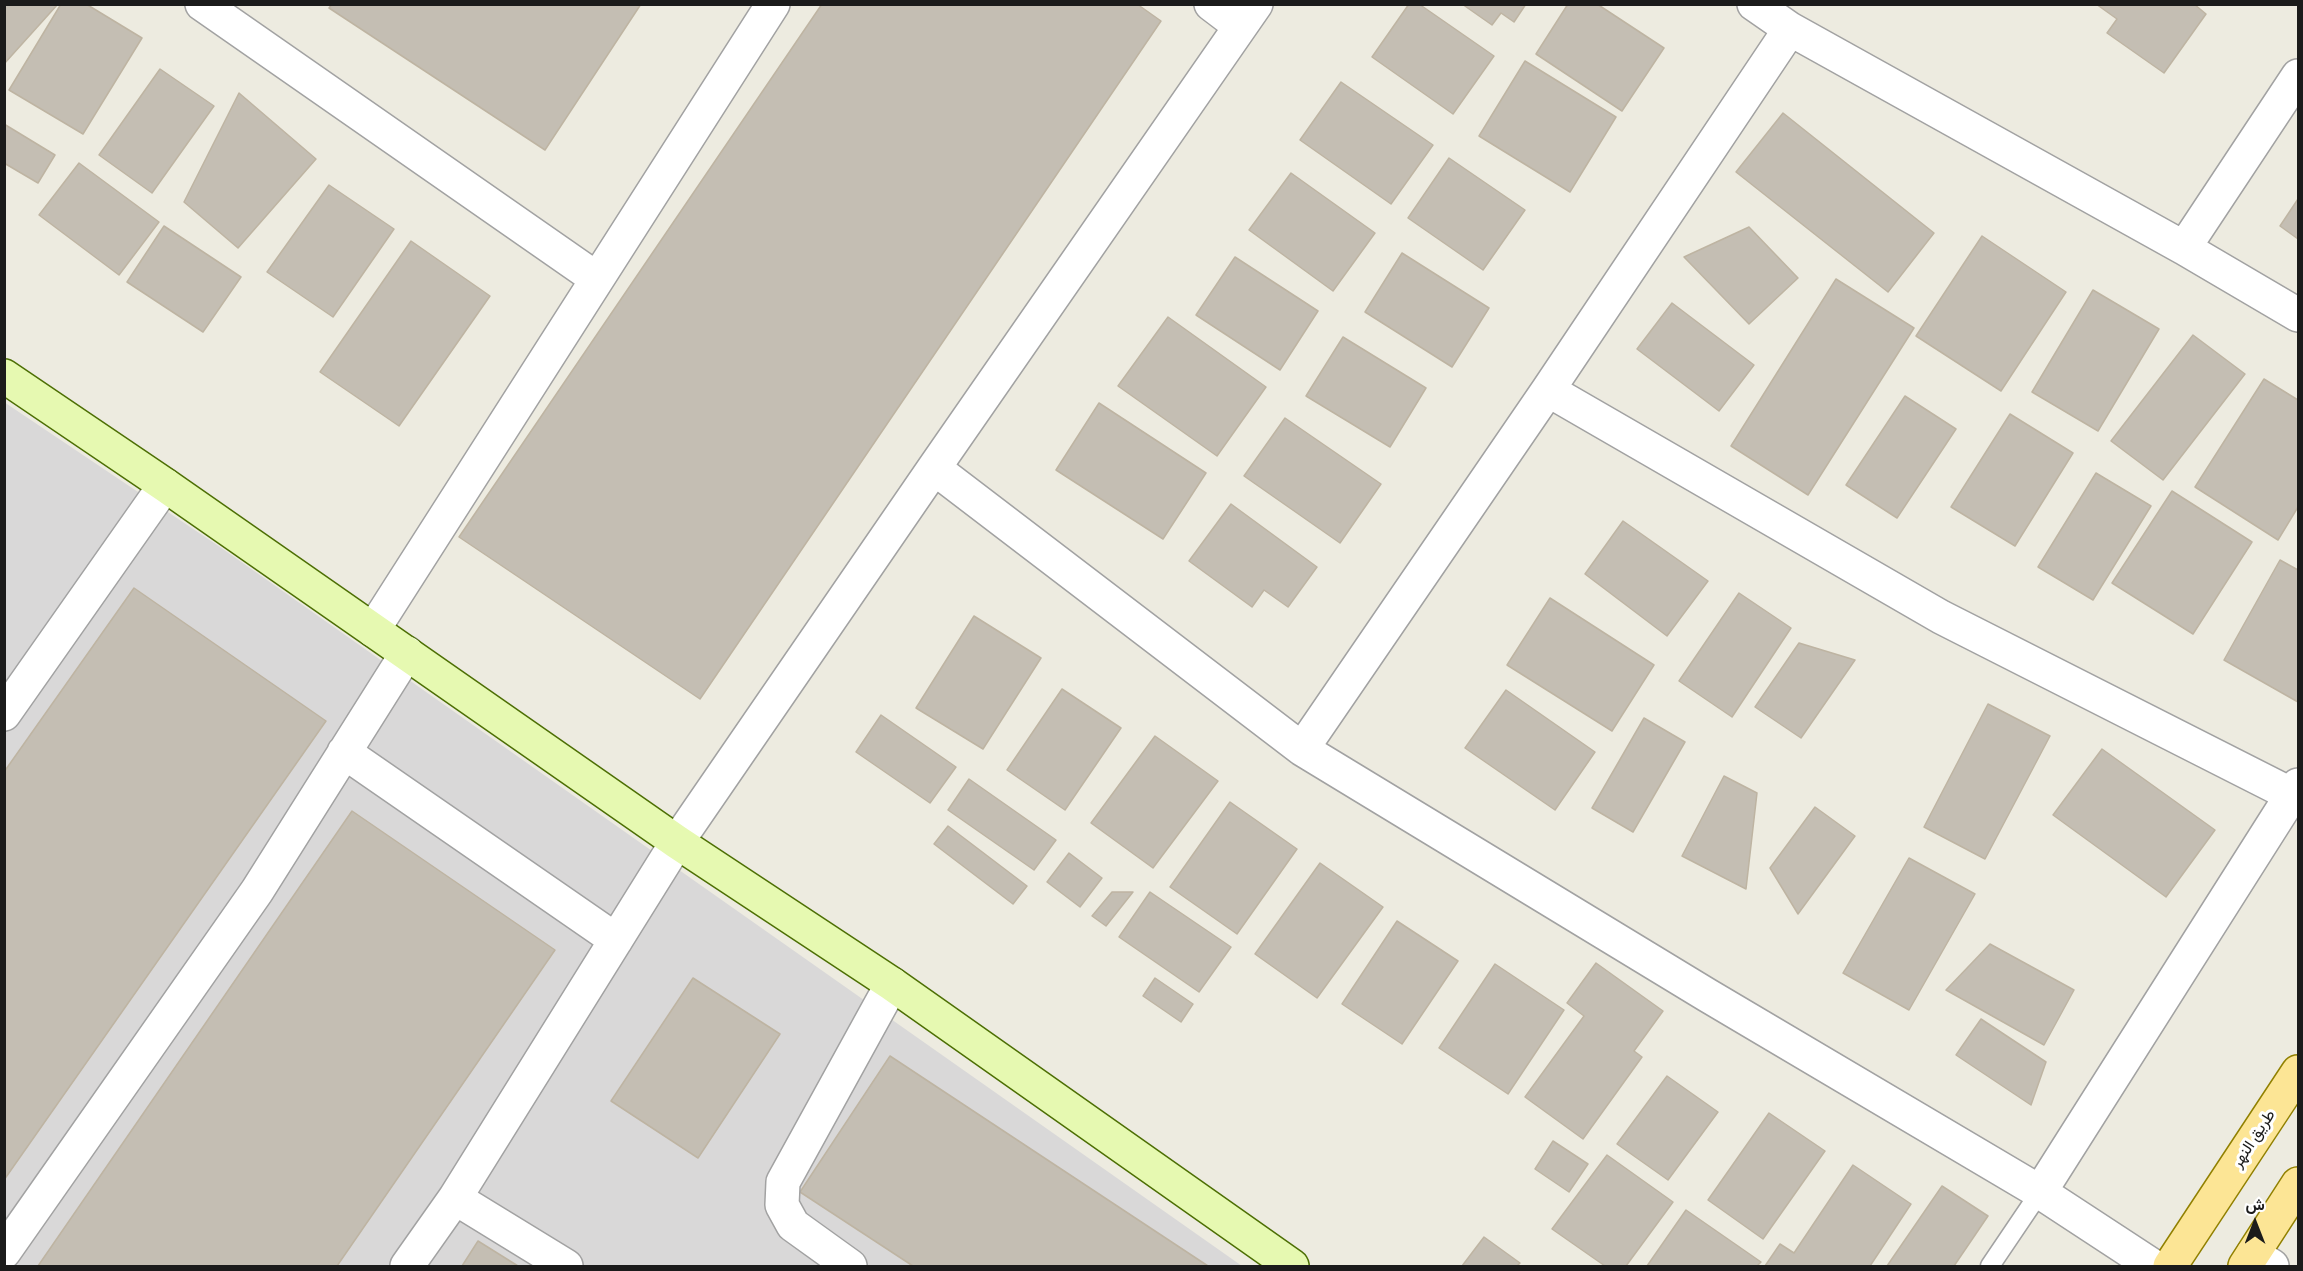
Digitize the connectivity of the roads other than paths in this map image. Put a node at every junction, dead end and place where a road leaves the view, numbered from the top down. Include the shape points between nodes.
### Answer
1 (202, 4) edge
2 (773, 4) edge
3 (1211, 4) edge
4 (1754, 4) edge
5 (1248, 15) edge
6 (1790, 29) junction
7 (2298, 76) edge
8 (2184, 248) junction
9 (597, 279) junction
10 (2298, 315) edge
11 (4, 376) edge
12 (1548, 390) junction
13 (934, 468) junction
14 (165, 485) junction
15 (373, 630) junction
16 (407, 653) junction
17 (6, 709) edge
18 (1302, 750) junction
19 (344, 752) junction
20 (2296, 793) edge
21 (677, 842) junction
22 (616, 940) junction
23 (892, 984) junction
24 (2298, 1072) edge
25 (2298, 1184) edge
26 (2040, 1192) junction
27 (455, 1198) junction
28 (4, 1252) edge
29 (830, 1261) edge
30 (2257, 1262) edge
31 (407, 1266) edge
32 (566, 1266) edge
33 (1292, 1266) edge
34 (1990, 1266) edge
35 (2153, 1266) edge
36 (2170, 1266) edge

1 - 9 street
2 - 9 street
3 - 5 street
4 - 6 street
5 - 13 street
6 - 8 street
6 - 12 street
7 - 8 street
8 - 10 street
9 - 15 street
11 - 14 main road
12 - 18 street
12 - 20 street via 1941,617
13 - 18 street
13 - 21 street
14 - 15 main road
14 - 17 street
15 - 16 main road
16 - 19 street
16 - 21 main road
18 - 26 street
19 - 22 street
19 - 28 street via 257,891
20 - 26 street
21 - 22 street
21 - 23 main road
22 - 27 street
23 - 29 street via 783,1182 782,1205 793,1225
23 - 33 main road
24 - 36 main road, طريق النهر
25 - 30 main road
26 - 34 lane
26 - 35 street
27 - 31 street
27 - 32 street

